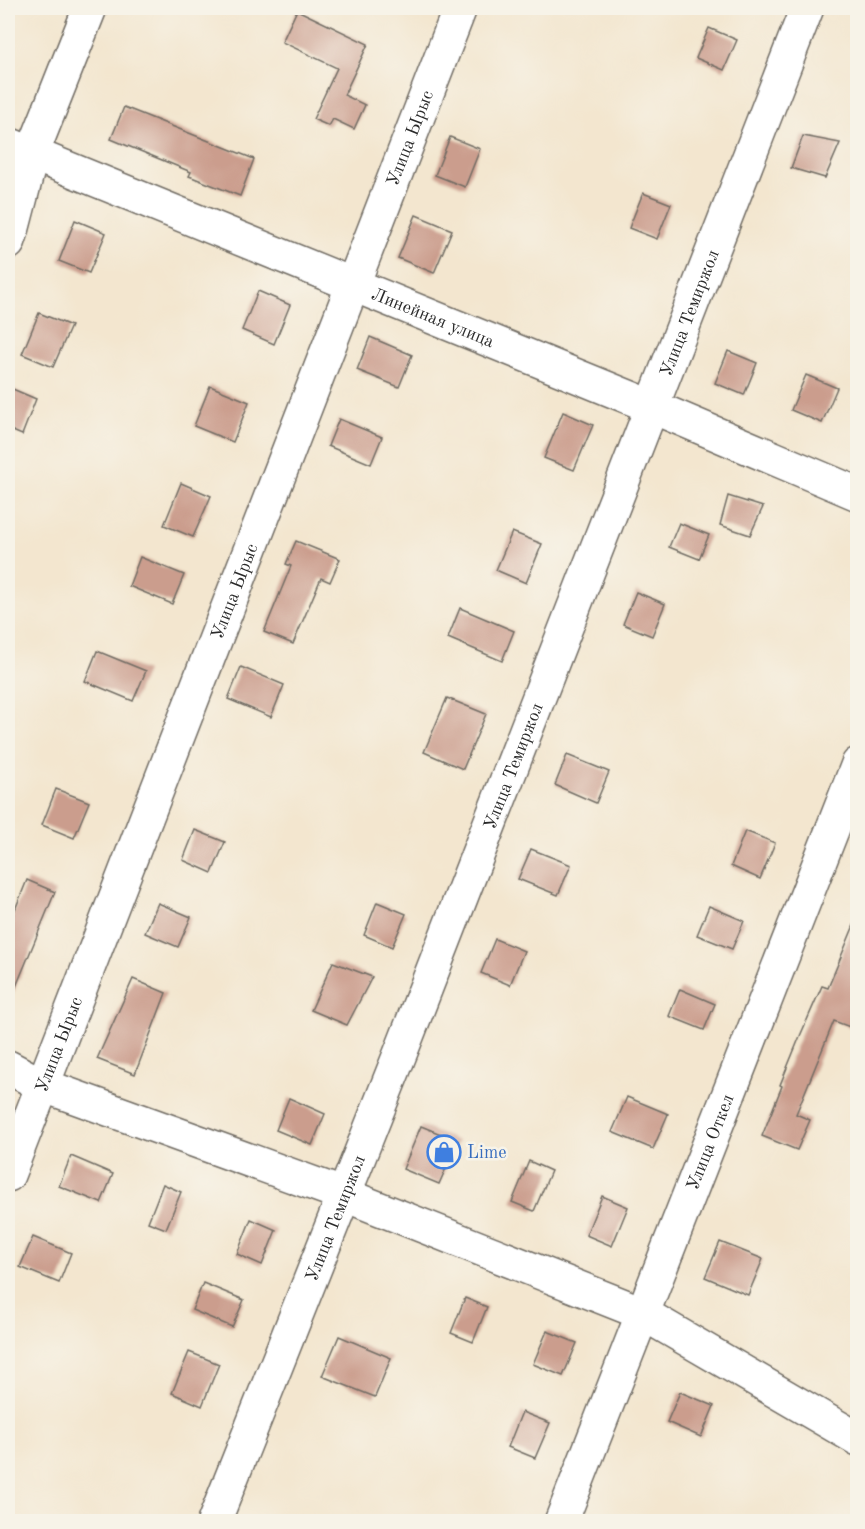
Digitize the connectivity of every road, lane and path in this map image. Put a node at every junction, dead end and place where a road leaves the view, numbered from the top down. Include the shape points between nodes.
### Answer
1 (90, 8) edge
2 (460, 8) edge
3 (807, 8) edge
4 (20, 149) edge
5 (8, 243) edge
6 (352, 285) junction
7 (653, 407) junction
8 (858, 494) edge
9 (858, 764) edge
10 (8, 1067) edge
11 (42, 1085) junction
12 (8, 1175) edge
13 (345, 1195) junction
14 (642, 1313) junction
15 (858, 1439) edge
16 (213, 1521) edge
17 (561, 1521) edge

1 - 4 street
2 - 6 street, Улица Ырыс
3 - 7 street, Улица Темиржол
4 - 5 street
4 - 6 street, Линейная улица
6 - 7 street, Линейная улица
6 - 11 street, Улица Ырыс
7 - 8 street, Линейная улица
7 - 13 street, Улица Темиржол
9 - 14 street, Улица Откел
10 - 11 street
11 - 12 street, Улица Ырыс
11 - 13 street
13 - 14 street
13 - 16 street, Улица Темиржол
14 - 15 street
14 - 17 street, Улица Откел

